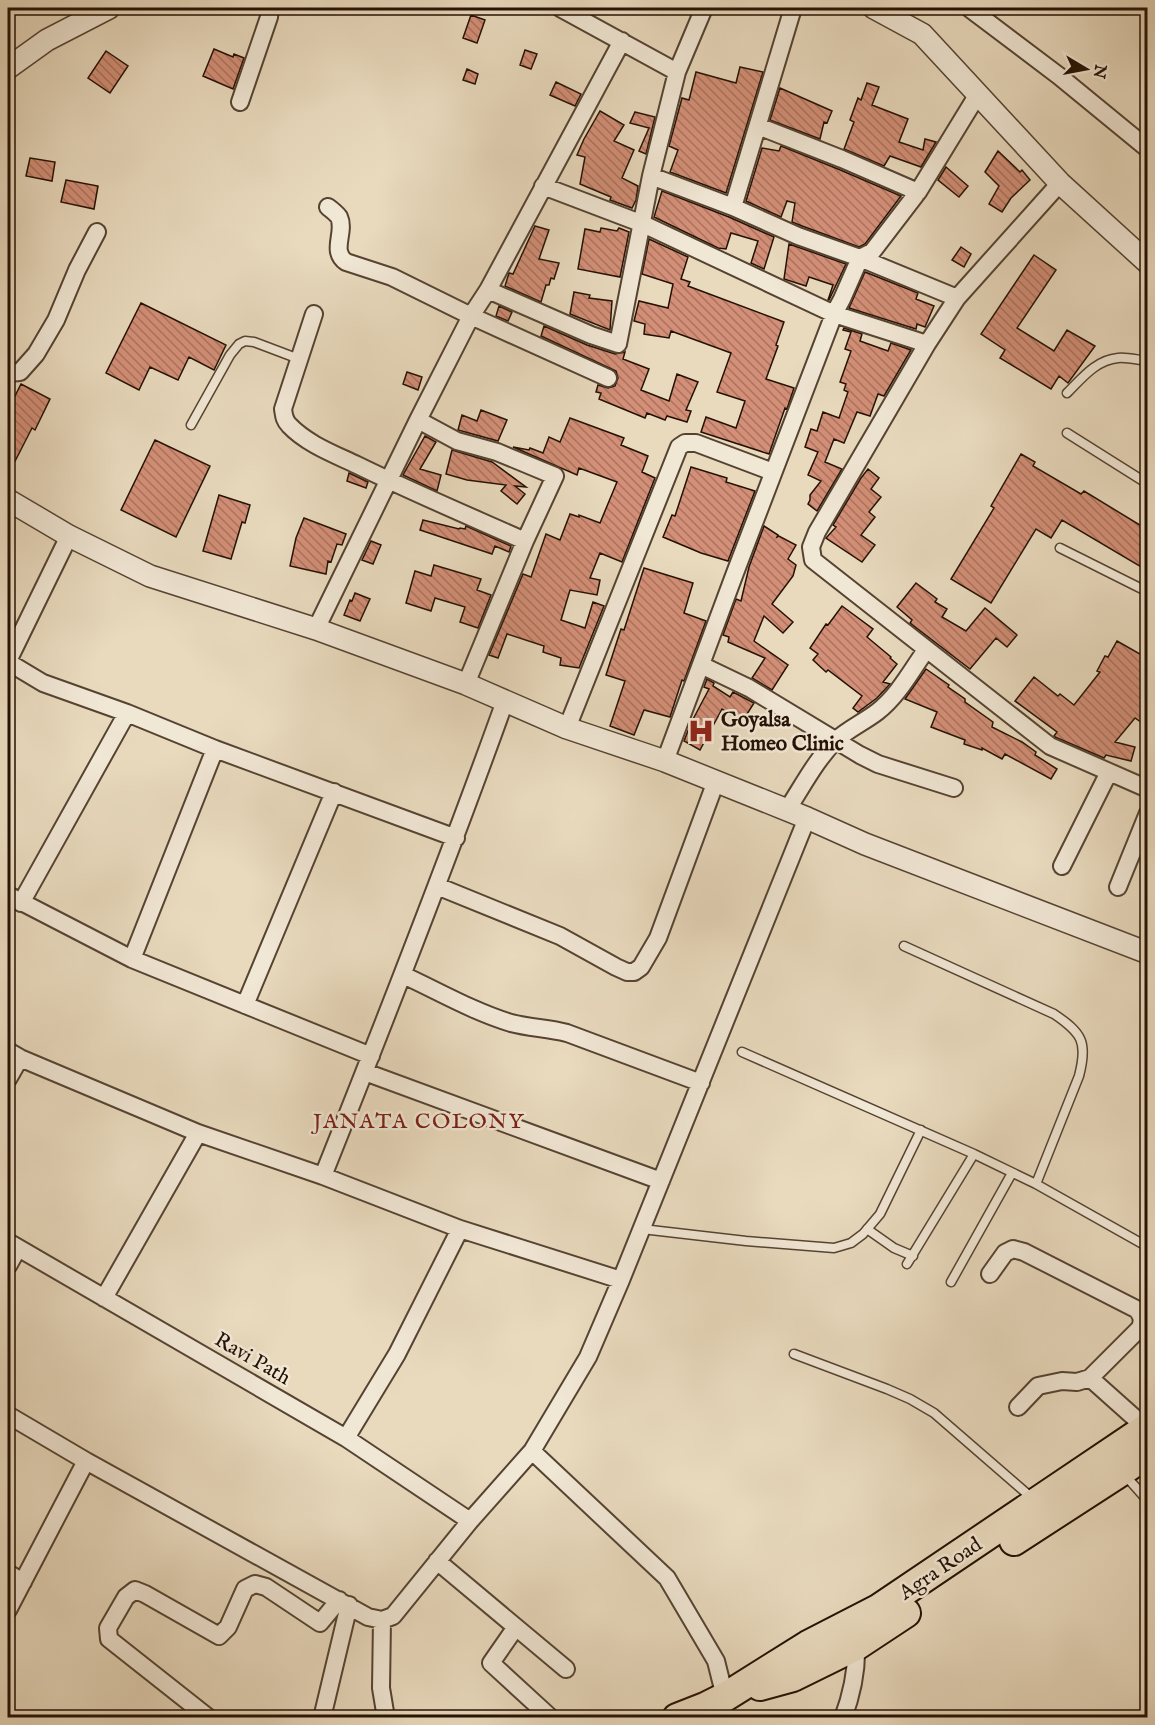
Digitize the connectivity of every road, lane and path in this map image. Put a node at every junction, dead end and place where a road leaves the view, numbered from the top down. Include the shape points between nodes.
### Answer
1 (108, 8) edge
2 (270, 8) edge
3 (561, 8) edge
4 (704, 8) edge
5 (794, 8) edge
6 (969, 8) edge
7 (880, 10) edge
8 (622, 41) junction
9 (8, 68) edge
10 (676, 72) junction
11 (978, 94) junction
12 (240, 102) dead end
13 (758, 126) junction
14 (1148, 149) edge
15 (651, 176) junction
16 (1060, 183) junction
17 (543, 186) junction
18 (918, 192) junction
19 (328, 207) dead end
20 (734, 207) junction
21 (642, 224) junction
22 (97, 232) dead end
23 (860, 258) junction
24 (1148, 263) edge
25 (488, 290) junction
26 (957, 298) junction
27 (315, 314) dead end
28 (834, 314) junction
29 (471, 316) junction
30 (927, 344) junction
31 (299, 359) junction
32 (1148, 361) edge
33 (8, 373) edge
34 (608, 378) dead end
35 (1067, 393) dead end
36 (418, 420) junction
37 (191, 424) dead end
38 (1067, 433) dead end
39 (773, 472) junction
40 (388, 480) junction
41 (1148, 484) edge
42 (8, 500) edge
43 (69, 536) junction
44 (525, 541) junction
45 (1060, 548) dead end
46 (1148, 592) edge
47 (316, 629) junction
48 (926, 650) junction
49 (8, 661) edge
50 (701, 664) junction
51 (466, 684) junction
52 (505, 700) junction
53 (127, 713) junction
54 (567, 728) junction
55 (835, 741) junction
56 (215, 749) junction
57 (666, 761) junction
58 (1109, 772) junction
59 (716, 781) junction
60 (954, 788) dead end
61 (1148, 789) edge
62 (334, 792) junction
63 (787, 810) junction
64 (1148, 813) edge
65 (807, 818) junction
66 (456, 838) junction
67 (1062, 866) dead end
68 (437, 886) junction
69 (1118, 888) dead end
70 (14, 899) edge
71 (904, 946) dead end
72 (1148, 953) edge
73 (132, 959) junction
74 (403, 975) junction
75 (245, 1005) junction
76 (742, 1052) dead end
77 (14, 1055) edge
78 (368, 1064) junction
79 (8, 1079) edge
80 (700, 1083) junction
81 (921, 1130) junction
82 (198, 1133) junction
83 (974, 1154) junction
84 (1012, 1173) junction
85 (323, 1176) junction
86 (661, 1181) junction
87 (1036, 1184) junction
88 (460, 1229) junction
89 (642, 1229) junction
90 (867, 1229) junction
91 (13, 1245) edge
92 (1148, 1246) edge
93 (8, 1266) edge
94 (990, 1274) dead end
95 (621, 1280) junction
96 (951, 1282) dead end
97 (104, 1298) junction
98 (794, 1354) dead end
99 (1090, 1378) junction
100 (1018, 1407) dead end
101 (8, 1415) edge
102 (1147, 1436) edge
103 (346, 1438) junction
104 (532, 1451) junction
105 (86, 1461) junction
106 (1122, 1471) junction
107 (1148, 1501) edge
108 (1037, 1503) junction
109 (470, 1521) junction
110 (437, 1561) junction
111 (8, 1573) edge
112 (23, 1582) junction
113 (344, 1602) junction
114 (8, 1610) edge
115 (382, 1620) junction
116 (320, 1623) junction
117 (516, 1627) junction
118 (341, 1636) junction
119 (856, 1646) junction
120 (566, 1669) dead end
121 (725, 1697) junction
122 (208, 1717) edge
123 (322, 1718) edge
124 (386, 1718) edge
125 (551, 1718) edge
126 (677, 1718) edge
127 (843, 1718) edge

1 - 9 street via 47,40
2 - 12 street
3 - 8 street
4 - 10 street
5 - 13 street
6 - 14 street
7 - 11 street via 922,34
8 - 10 street
8 - 17 street
10 - 15 street
11 - 16 street
11 - 18 street
13 - 18 street
13 - 20 street
15 - 20 street
15 - 21 street
16 - 24 street
16 - 26 street
17 - 21 street
17 - 25 street
18 - 23 street via 872,252
19 - 29 street via 338,215 341,224 341,259 392,277
20 - 23 street
21 - 25 street via 618,344
21 - 28 street
22 - 33 street via 36,354 20,372
23 - 26 street
23 - 28 street
25 - 29 street
26 - 30 street
27 - 31 street
28 - 30 street
28 - 39 street
29 - 34 street
29 - 36 street
30 - 48 street via 811,547 813,560
31 - 37 lane via 254,342 238,344
31 - 40 street via 283,409 289,425 321,447
32 - 35 lane via 1119,357 1107,361 1095,366
36 - 40 street
36 - 44 street via 457,441 497,452 555,477
38 - 41 lane
39 - 50 street
39 - 54 street via 696,443 679,447
40 - 44 street
40 - 47 street
42 - 43 street
43 - 47 street via 150,576
43 - 49 street
44 - 51 street
45 - 46 lane
47 - 51 street
48 - 55 street via 890,700
48 - 58 street via 1050,746
49 - 53 street via 43,683
50 - 55 street via 749,688
50 - 57 street
51 - 52 street
52 - 54 street
52 - 66 street
53 - 56 street
53 - 70 street
54 - 57 street
55 - 60 street via 878,764
55 - 63 street
56 - 62 street
56 - 73 street
57 - 59 street
58 - 61 street
58 - 67 street
59 - 63 street
59 - 68 street via 658,938 634,972 616,967 560,936
62 - 66 street
62 - 75 street
63 - 65 street
64 - 69 street
65 - 72 street
65 - 80 street
66 - 68 street
68 - 74 street
70 - 73 street
71 - 87 lane via 1054,1014 1080,1036 1084,1058 1079,1076
73 - 75 street
74 - 78 street
74 - 80 street via 511,1023 567,1033
75 - 78 street
76 - 81 lane
77 - 79 street
77 - 82 street
78 - 85 street
78 - 86 street
80 - 86 street
81 - 83 lane
81 - 90 lane via 880,1214
82 - 85 street
82 - 97 street
83 - 84 lane
83 - 90 lane via 910,1260
84 - 87 lane
84 - 96 lane
85 - 88 street
86 - 89 street
87 - 92 lane
88 - 95 street
88 - 103 street via 397,1354
89 - 90 lane via 834,1248 851,1243
89 - 95 street
91 - 93 street
91 - 97 street, Ravi Path
94 - 99 street via 1005,1253 1013,1249 1136,1309 1141,1315 1140,1328
95 - 104 street via 588,1357
97 - 103 street, Ravi Path
98 - 108 lane via 895,1392 934,1413
99 - 100 street via 1038,1386
99 - 102 street
101 - 105 street
102 - 106 highway, Agra Road
102 - 108 highway, Agra Road
103 - 109 street, Ravi Path
104 - 109 street
104 - 121 street via 667,1578 716,1661
105 - 112 street
105 - 113 street
106 - 107 lane
106 - 119 highway, Agra Road
108 - 121 highway, Agra Road via 878,1609 808,1645
109 - 110 street
110 - 115 street via 393,1616
110 - 117 street
111 - 112 street
112 - 114 street
113 - 115 street via 368,1617
113 - 116 street
113 - 118 street
115 - 124 street via 381,1688
116 - 118 street
116 - 122 street via 266,1587 255,1584 245,1589 228,1627 219,1636 145,1594 135,1590 126,1597 108,1628 109,1639
117 - 120 street
117 - 125 street via 491,1663
118 - 123 street
119 - 121 highway, Agra Road via 793,1677
119 - 127 street via 851,1697
121 - 126 highway, Agra Road

